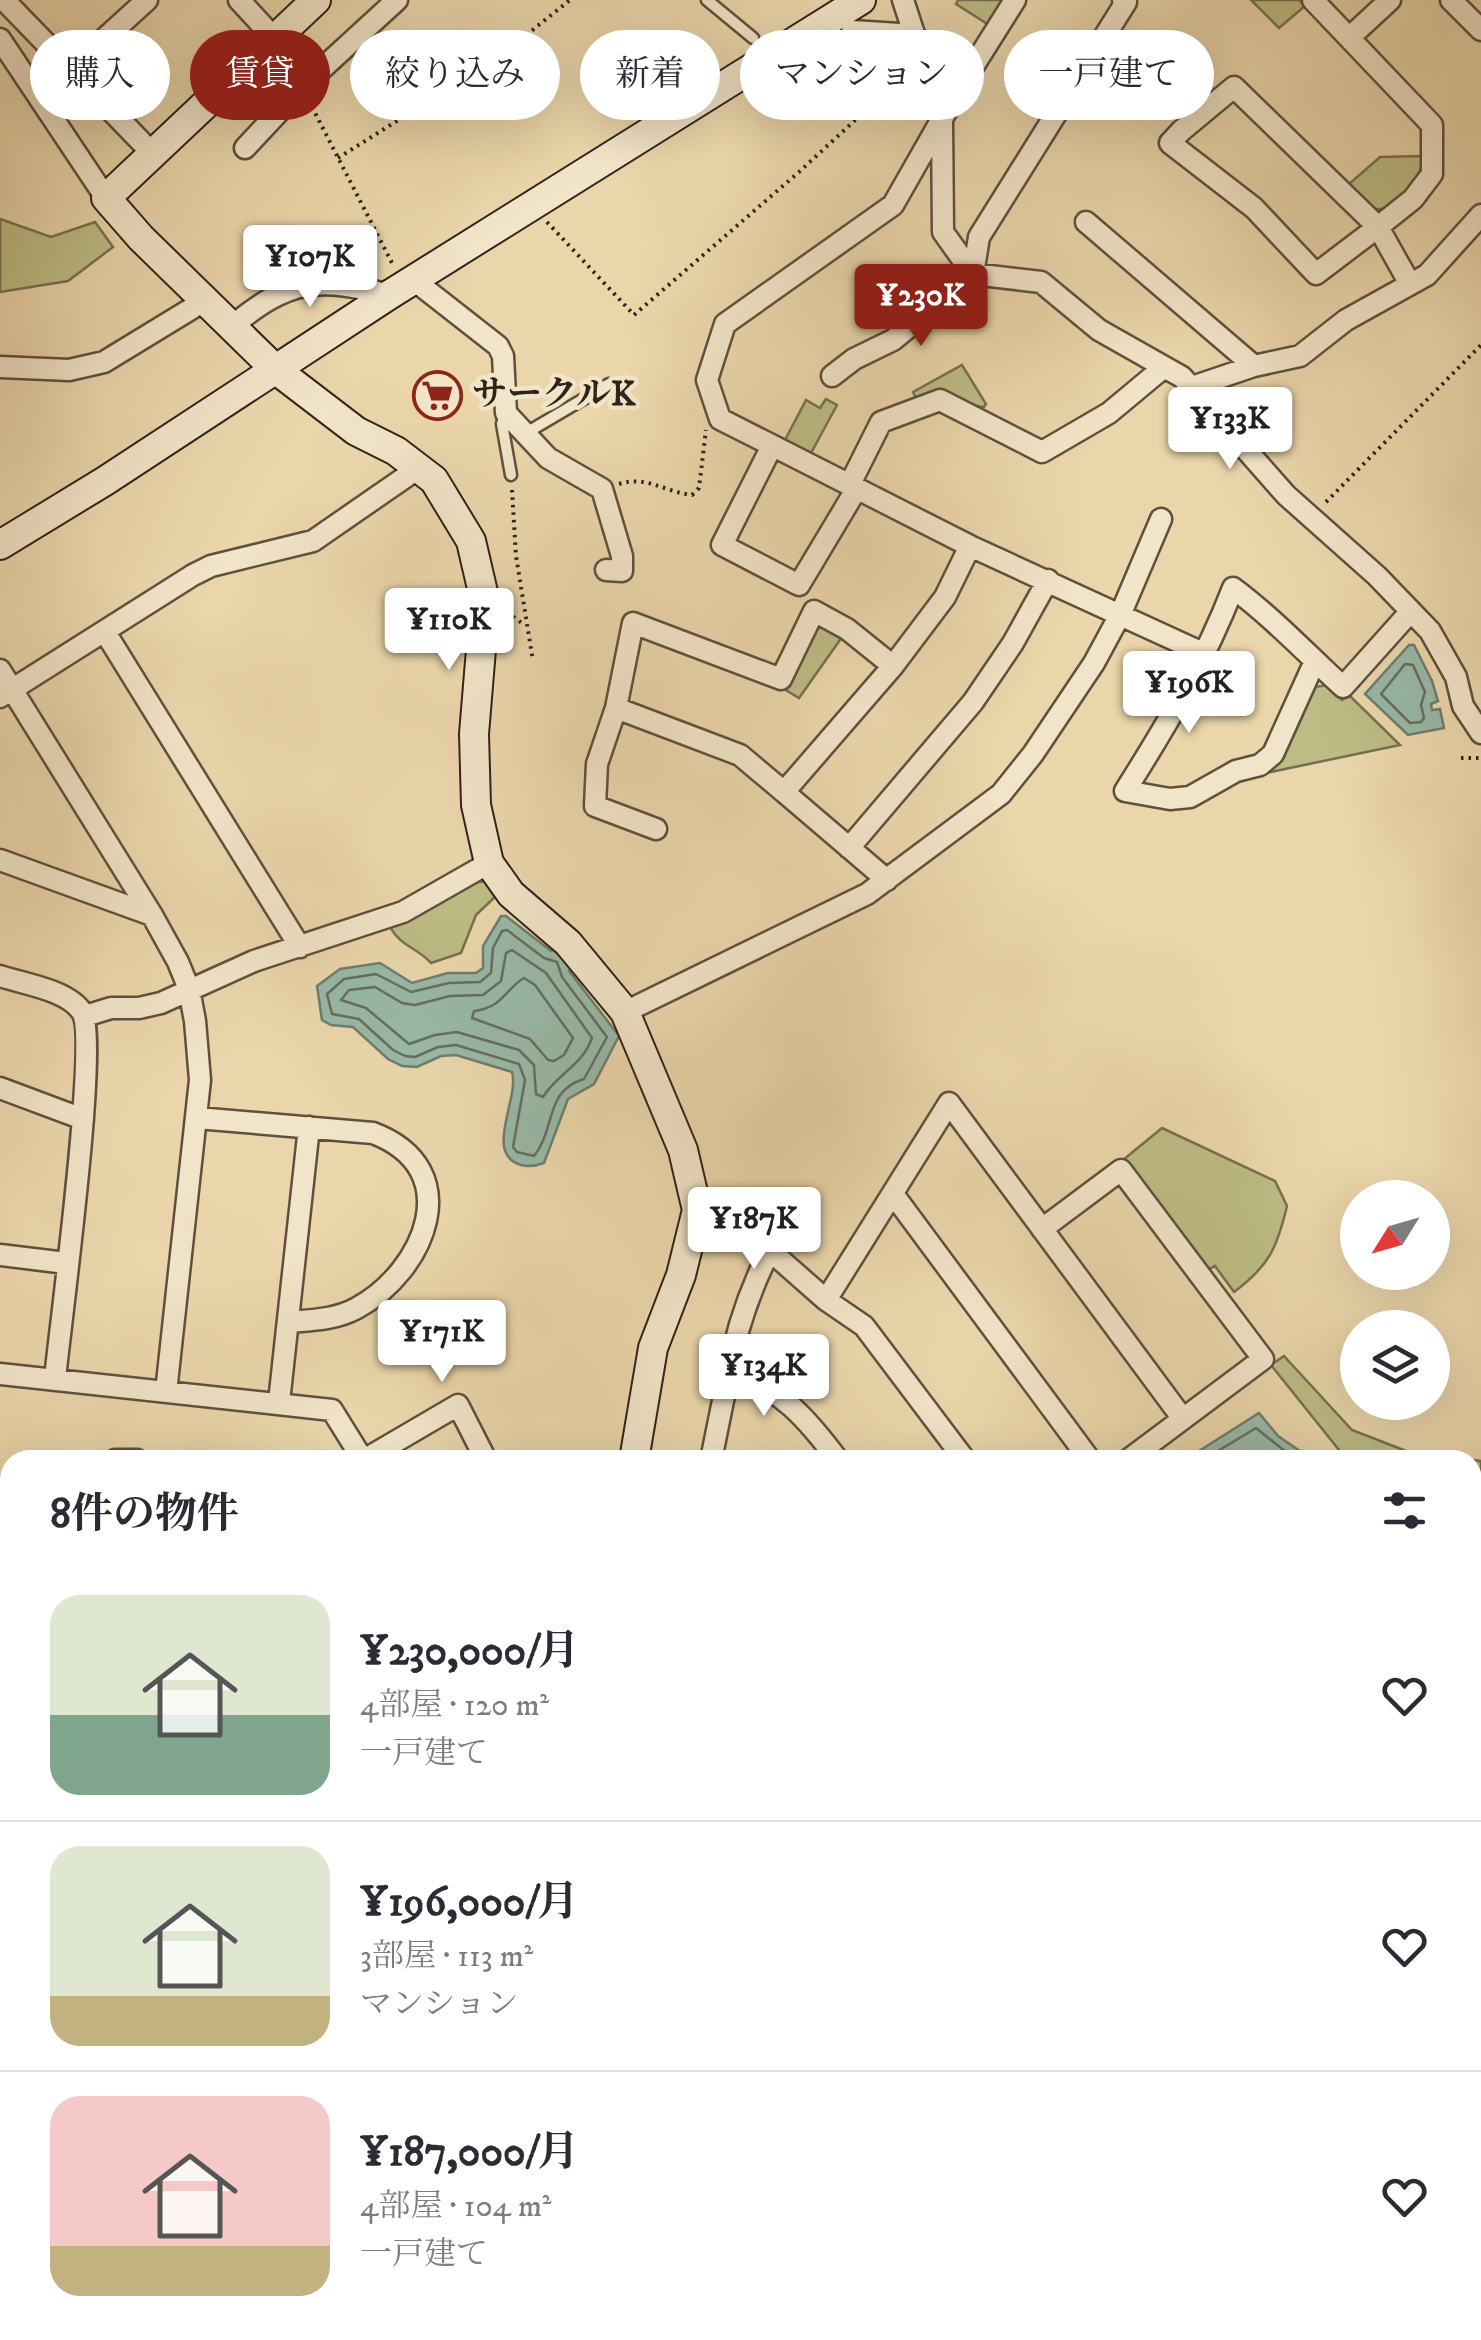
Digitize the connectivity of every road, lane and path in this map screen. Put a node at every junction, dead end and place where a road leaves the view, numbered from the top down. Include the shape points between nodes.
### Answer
1 (4, 0) edge
2 (147, 0) edge
3 (238, 0) edge
4 (316, 0) edge
5 (397, 0) edge
6 (570, 0) edge
7 (708, 0) edge
8 (862, 0) edge
9 (903, 0) edge
10 (1015, 0) edge
11 (1123, 0) edge
12 (1314, 0) edge
13 (1390, 0) edge
14 (1451, 0) edge
15 (33, 30) edge
16 (114, 30) edge
17 (255, 30) edge
18 (283, 30) edge
19 (744, 30) edge
20 (914, 30) edge
21 (1481, 30) edge
22 (1350, 37) junction
23 (0, 39) edge
24 (984, 51) edge
25 (330, 63) edge
26 (190, 119) edge
27 (121, 120) edge
28 (272, 120) edge
29 (315, 120) edge
30 (855, 120) edge
31 (942, 120) joint
32 (246, 148) dead end
33 (154, 154) junction
34 (338, 158) junction
35 (106, 198) junction
36 (1481, 216) edge
37 (547, 222) dead end
38 (1086, 222) dead end
39 (1378, 227) junction
40 (973, 274) junction
41 (399, 281) junction
42 (1410, 284) junction
43 (204, 301) junction
44 (231, 328) junction
45 (1481, 346) edge
46 (1254, 366) junction
47 (0, 367) edge
48 (1163, 368) junction
49 (275, 369) junction
50 (832, 376) dead end
51 (609, 384) dead end
52 (1192, 387) junction
53 (716, 407) junction
54 (506, 413) junction
55 (525, 434) junction
56 (772, 446) junction
57 (420, 467) junction
58 (511, 475) joint
59 (854, 486) junction
60 (602, 488) junction
61 (1310, 518) junction
62 (1161, 519) dead end
63 (0, 545) edge
64 (970, 546) junction
65 (606, 570) dead end
66 (1048, 580) junction
67 (1411, 611) junction
68 (1121, 613) junction
69 (105, 632) junction
70 (1205, 654) junction
71 (533, 661) dead end
72 (1315, 661) junction
73 (893, 666) junction
74 (0, 670) edge
75 (6, 693) edge
76 (616, 708) junction
77 (1481, 733) edge
78 (1460, 758) dead end
79 (1481, 758) edge
80 (784, 792) junction
81 (656, 829) dead end
82 (849, 848) junction
83 (0, 860) edge
84 (490, 864) junction
85 (886, 880) junction
86 (152, 915) junction
87 (300, 947) junction
88 (0, 976) edge
89 (188, 989) junction
90 (624, 1012) junction
91 (85, 1016) junction
92 (0, 1088) edge
93 (197, 1118) junction
94 (83, 1119) junction
95 (309, 1127) junction
96 (893, 1194) junction
97 (697, 1210) junction
98 (1042, 1229) junction
99 (770, 1252) junction
100 (0, 1255) edge
101 (66, 1263) junction
102 (826, 1300) junction
103 (288, 1322) junction
104 (0, 1374) edge
105 (728, 1376) junction
106 (55, 1378) junction
107 (166, 1392) junction
108 (279, 1402) junction
109 (1184, 1419) junction
110 (358, 1450) edge
111 (381, 1450) edge
112 (481, 1450) edge
113 (636, 1450) edge
114 (712, 1450) edge
115 (830, 1450) edge
116 (957, 1450) edge
117 (1083, 1450) edge
118 (1142, 1450) edge

1 - 15 street
2 - 16 street
3 - 17 street
4 - 18 street
5 - 25 street
6 - 34 path via 500,56
7 - 19 lane
8 - 41 street
9 - 20 street
10 - 24 street
11 - 40 street via 979,236
12 - 22 street
13 - 22 street
14 - 21 street
22 - 39 street via 1432,125 1432,174 1414,199
23 - 35 street
26 - 33 street
27 - 33 street
28 - 32 street
29 - 34 path
30 - 37 path via 634,315
31 - 40 street via 943,232
31 - 53 street via 893,205 725,324 706,380
33 - 35 street
34 - 41 path
35 - 43 street
36 - 42 street via 1436,267
38 - 46 street
39 - 39 street via 1316,274 1254,208 1170,143 1234,87
39 - 42 street
40 - 48 street via 1041,282 1099,330
40 - 50 street via 893,340
41 - 44 street via 301,286 273,295
41 - 49 street
41 - 54 street via 498,346
42 - 46 street via 1300,356
43 - 44 street
43 - 47 street via 104,362 69,370
44 - 49 street
45 - 61 path
46 - 52 street
48 - 52 street
48 - 59 street via 1109,413 1042,452 940,400 881,422
49 - 57 street via 356,431
49 - 63 street
51 - 55 lane
52 - 61 street
53 - 56 street via 720,419
53 - 60 path via 692,495 635,479
54 - 55 street
54 - 58 lane
55 - 60 street via 557,464
56 - 59 street
56 - 59 street via 722,545 799,585
57 - 69 street via 313,542 211,566
57 - 84 street via 470,540 484,601 474,734 476,804
58 - 71 path
59 - 64 street
60 - 65 street via 622,556 622,571
61 - 67 street
62 - 68 street
64 - 66 street
64 - 73 street via 946,596
66 - 68 street
66 - 82 street via 973,702
67 - 72 street via 1343,687
67 - 77 street via 1436,641
68 - 70 street
68 - 85 street via 1066,707 1001,794
69 - 75 street
69 - 87 street
70 - 72 street via 1232,588
70 - 72 street via 1125,791 1190,797 1260,765 1274,754
73 - 76 street via 814,611 781,678 633,623
73 - 80 street
74 - 75 street
75 - 86 street
76 - 80 street via 740,755
76 - 81 street via 597,764 595,806
78 - 79 path
80 - 82 street
82 - 85 street
83 - 86 street
84 - 87 street via 403,912
84 - 90 street
85 - 90 street via 836,911
86 - 89 street
87 - 89 street
88 - 91 street via 72,1000
89 - 91 street via 160,1003
89 - 93 street via 200,1056
90 - 97 street via 683,1150
91 - 94 street
92 - 94 street
93 - 95 street
93 - 107 street
94 - 101 street
95 - 103 street
95 - 103 street via 383,1137 412,1159 430,1206 411,1258 382,1289 341,1315
96 - 98 street via 949,1103
96 - 102 street
96 - 117 street
97 - 99 street via 726,1212
97 - 113 street via 653,1348
98 - 109 street
98 - 109 street via 1120,1170 1263,1360
99 - 102 street
99 - 105 street
100 - 101 street
101 - 106 street
102 - 116 street via 864,1326
103 - 108 street
104 - 106 street
105 - 114 street
105 - 115 street via 744,1378 797,1410
106 - 107 street
107 - 108 street
108 - 110 street via 332,1410
109 - 118 street
111 - 112 street via 458,1405

